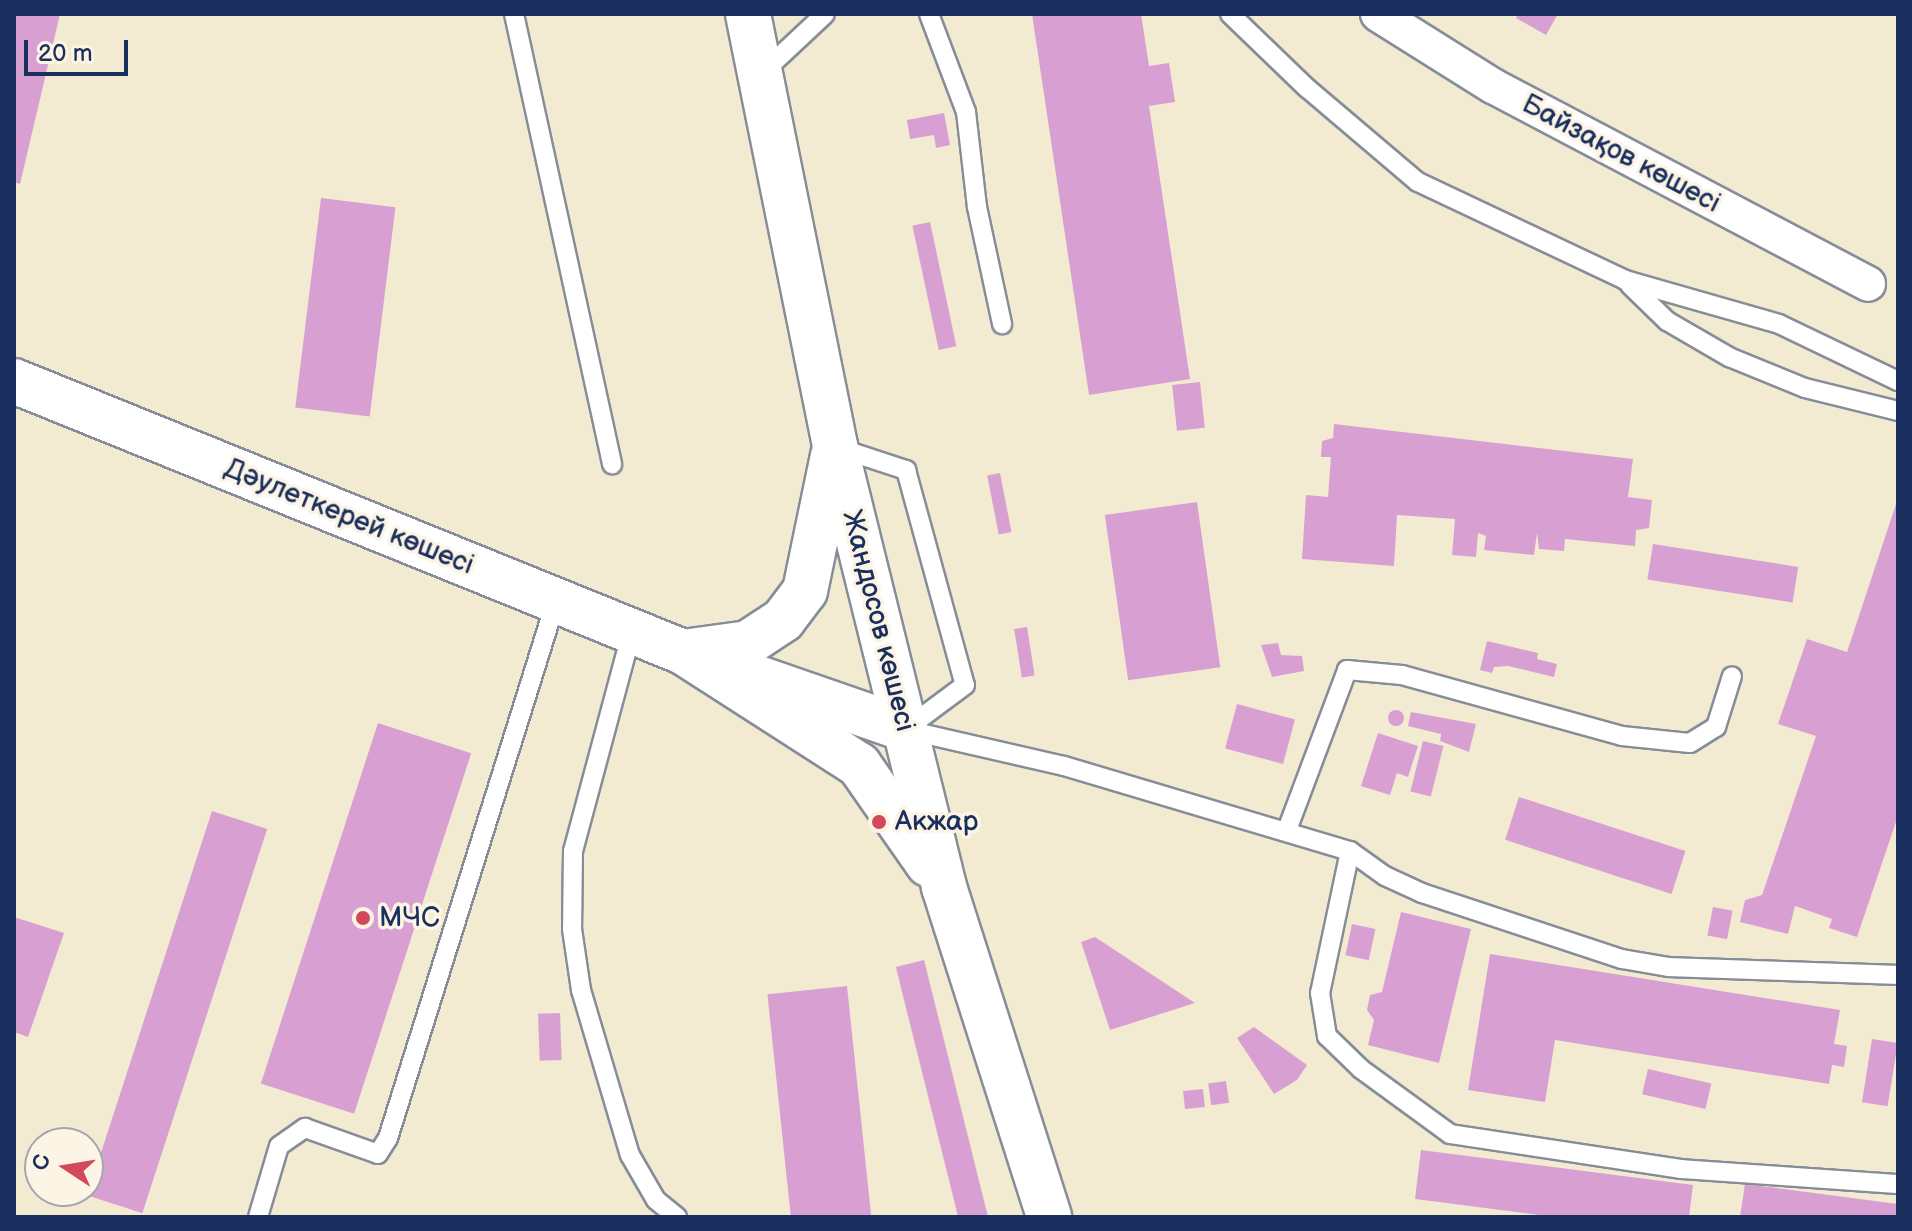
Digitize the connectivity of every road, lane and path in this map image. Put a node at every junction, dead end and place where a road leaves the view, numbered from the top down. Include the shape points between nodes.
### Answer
1 (514, 14) edge
2 (748, 14) edge
3 (825, 14) edge
4 (929, 14) edge
5 (1230, 14) edge
6 (1378, 14) edge
7 (760, 74) junction
8 (1625, 280) junction
9 (1868, 284) dead end
10 (1002, 324) dead end
11 (14, 381) edge
12 (1898, 381) edge
13 (1898, 411) edge
14 (835, 446) junction
15 (612, 464) dead end
16 (556, 601) junction
17 (632, 631) junction
18 (683, 652) junction
19 (1732, 676) dead end
20 (905, 729) junction
21 (1287, 830) junction
22 (1350, 851) junction
23 (944, 887) junction
24 (1898, 975) edge
25 (1898, 1184) edge
26 (258, 1217) edge
27 (677, 1217) edge
28 (1049, 1217) edge

1 - 15 lane
2 - 7 main road, Жандосов көшесі
3 - 7 lane
4 - 10 lane via 966,112 977,207
5 - 8 lane via 1418,182
6 - 9 street, Байзақов көшесі via 1493,86
7 - 14 main road, Жандосов көшесі
8 - 12 lane via 1779,324
8 - 13 lane via 1667,321 1729,357 1805,388
11 - 16 main road, Дәулеткерей көшесі
14 - 18 main road via 805,591 783,620 748,643
14 - 20 main road, Жандосов көшесі
14 - 20 lane via 906,470 965,685
16 - 17 main road, Дәулеткерей көшесі
16 - 26 lane via 388,1138 378,1154 305,1128 279,1146
17 - 18 main road, Дәулеткерей көшесі
17 - 27 lane via 573,851 572,929 581,990 630,1155 656,1200
18 - 20 main road
18 - 23 main road via 859,765
19 - 21 lane via 1716,727 1690,743 1622,736 1402,675 1347,670
20 - 21 lane via 1064,766
20 - 23 main road, Жандосов көшесі
21 - 22 lane
22 - 24 lane via 1422,893 1622,959 1669,967
22 - 25 lane via 1320,993 1327,1036 1372,1078 1450,1134 1681,1169
23 - 28 main road, Жандосов көшесі

